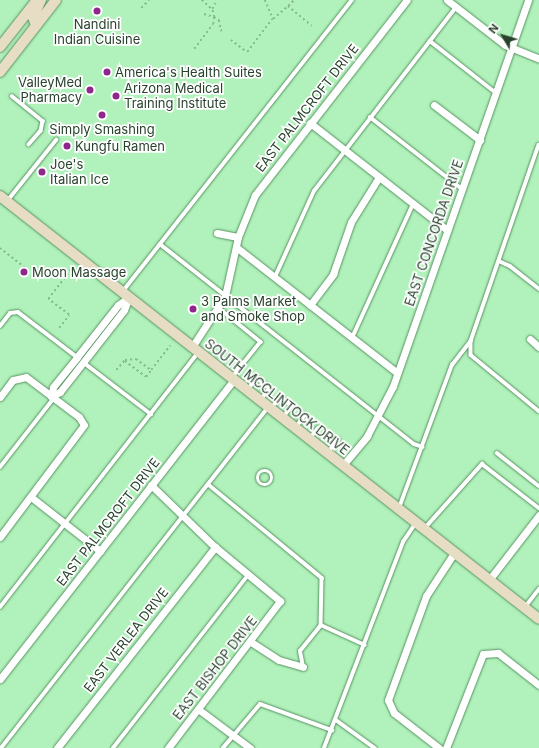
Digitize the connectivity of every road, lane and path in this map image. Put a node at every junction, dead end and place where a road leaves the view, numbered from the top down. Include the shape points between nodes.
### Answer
1 (37, 0) edge
2 (41, 0) edge
3 (56, 0) edge
4 (149, 0) edge
5 (202, 0) edge
6 (217, 0) edge
7 (265, 0) edge
8 (294, 0) edge
9 (352, 0) edge
10 (407, 0) edge
11 (447, 0) edge
12 (528, 0) edge
13 (288, 6) junction
14 (456, 7) junction
15 (142, 8) dead end
16 (212, 9) junction
17 (204, 14) dead end
18 (214, 17) junction
19 (273, 19) junction
20 (36, 25) junction
21 (312, 26) dead end
22 (222, 32) dead end
23 (231, 40) dead end
24 (430, 41) junction
25 (0, 47) edge
26 (194, 49) dead end
27 (512, 49) junction
28 (539, 59) edge
29 (0, 72) edge
30 (496, 93) junction
31 (12, 96) dead end
32 (434, 105) dead end
33 (370, 117) junction
34 (310, 123) junction
35 (56, 140) dead end
36 (480, 140) junction
37 (29, 145) dead end
38 (539, 145) edge
39 (345, 150) junction
40 (378, 177) junction
41 (462, 189) junction
42 (3, 198) edge
43 (413, 204) junction
44 (447, 230) junction
45 (217, 232) dead end
46 (238, 237) junction
47 (160, 244) junction
48 (236, 247) junction
49 (0, 248) edge
50 (498, 261) junction
51 (72, 268) dead end
52 (28, 270) dead end
53 (274, 277) junction
54 (539, 289) edge
55 (126, 295) junction
56 (226, 296) junction
57 (310, 305) junction
58 (220, 308) junction
59 (0, 326) edge
60 (59, 328) dead end
61 (352, 338) junction
62 (530, 339) dead end
63 (471, 341) junction
64 (170, 346) dead end
65 (539, 347) edge
66 (196, 350) junction
67 (76, 357) junction
68 (125, 360) junction
69 (83, 362) junction
70 (116, 370) dead end
71 (151, 370) junction
72 (397, 373) junction
73 (233, 379) junction
74 (247, 390) junction
75 (0, 397) edge
76 (53, 397) junction
77 (267, 405) junction
78 (539, 411) edge
79 (151, 414) junction
80 (305, 415) dead end
81 (379, 416) junction
82 (283, 418) junction
83 (296, 428) junction
84 (318, 428) dead end
85 (310, 439) junction
86 (338, 440) dead end
87 (423, 447) junction
88 (327, 453) junction
89 (497, 453) dead end
90 (343, 465) junction
91 (0, 467) edge
92 (259, 474) joint
93 (208, 484) junction
94 (151, 485) junction
95 (539, 486) edge
96 (31, 497) junction
97 (539, 508) edge
98 (399, 509) junction
99 (184, 515) junction
100 (539, 515) edge
101 (416, 522) junction
102 (65, 524) junction
103 (424, 529) junction
104 (0, 537) edge
105 (215, 546) junction
106 (100, 551) junction
107 (454, 553) junction
108 (249, 574) junction
109 (489, 580) junction
110 (539, 590) edge
111 (0, 607) edge
112 (525, 608) junction
113 (539, 619) edge
114 (321, 625) junction
115 (251, 642) junction
116 (365, 645) junction
117 (303, 667) joint
118 (0, 678) edge
119 (539, 686) edge
120 (198, 709) junction
121 (336, 720) junction
122 (332, 730) junction
123 (232, 736) junction
124 (1, 748) edge
125 (57, 748) edge
126 (113, 748) edge
127 (168, 748) edge
128 (223, 748) edge
129 (250, 748) edge
130 (324, 748) edge
131 (375, 748) edge
132 (439, 748) edge
133 (446, 748) edge

1 - 25 main road
2 - 20 main road via 33,17
3 - 20 main road
4 - 15 path
5 - 16 path
6 - 16 path
7 - 19 path
8 - 13 path
9 - 47 lane
10 - 34 street, EAST PALMCROFT DRIVE
11 - 14 street
12 - 27 street, EAST CONCORDA DRIVE
13 - 19 path
13 - 21 path
14 - 24 lane
14 - 27 street
16 - 18 path
17 - 18 path
18 - 22 path via 219,20
18 - 26 path via 213,24
19 - 23 path via 247,52
20 - 29 main road
24 - 30 lane
24 - 33 lane
27 - 28 street
27 - 30 street, EAST CONCORDA DRIVE
30 - 36 street, EAST CONCORDA DRIVE
31 - 37 lane via 43,121 41,131
32 - 36 street
33 - 39 lane
33 - 41 lane
34 - 39 street
34 - 46 street, EAST PALMCROFT DRIVE via 255,194
35 - 42 lane
36 - 41 street, EAST CONCORDA DRIVE
38 - 50 lane
39 - 40 street
39 - 53 lane via 307,204
40 - 43 street
40 - 57 street via 351,222 333,274
41 - 44 street, EAST CONCORDA DRIVE
42 - 55 main road, SOUTH MCCLINTOCK DRIVE
43 - 44 street
43 - 61 lane
44 - 72 street, EAST CONCORDA DRIVE
45 - 46 street
46 - 48 street, EAST PALMCROFT DRIVE
47 - 55 lane
47 - 56 lane
48 - 53 street
48 - 56 street, EAST PALMCROFT DRIVE
49 - 52 path
50 - 54 lane via 510,266
50 - 63 lane
51 - 60 path via 48,299 69,315
53 - 57 street
55 - 66 main road, SOUTH MCCLINTOCK DRIVE
55 - 67 street
55 - 69 street via 124,310
56 - 58 street, EAST PALMCROFT DRIVE
56 - 81 lane
57 - 61 street
58 - 66 street, EAST PALMCROFT DRIVE
58 - 73 lane via 261,342
59 - 67 lane via 10,313 18,312
61 - 72 street
62 - 65 street
63 - 78 lane via 471,355
63 - 87 lane via 452,365
64 - 71 path
66 - 73 main road, SOUTH MCCLINTOCK DRIVE
66 - 79 lane
67 - 69 lane
67 - 76 street via 53,387
68 - 70 path
68 - 71 path via 136,359
68 - 71 path via 146,377
69 - 76 street via 60,392
69 - 79 lane
72 - 81 street, EAST CONCORDA DRIVE
73 - 74 main road, SOUTH MCCLINTOCK DRIVE
73 - 94 street, EAST PALMCROFT DRIVE
74 - 77 main road, SOUTH MCCLINTOCK DRIVE
74 - 77 lane via 257,378 270,388
75 - 76 street via 20,376 29,378
76 - 91 lane
76 - 96 street via 81,420 83,428
77 - 82 main road, SOUTH MCCLINTOCK DRIVE
77 - 82 lane via 281,396 292,406
77 - 93 lane
79 - 102 lane
80 - 83 lane
81 - 87 lane via 414,444
81 - 90 street, EAST CONCORDA DRIVE
82 - 83 main road, SOUTH MCCLINTOCK DRIVE
83 - 85 main road, SOUTH MCCLINTOCK DRIVE
84 - 85 lane
85 - 88 main road, SOUTH MCCLINTOCK DRIVE
86 - 88 lane
87 - 98 lane
88 - 90 main road, SOUTH MCCLINTOCK DRIVE
89 - 95 lane
90 - 98 main road, SOUTH MCCLINTOCK DRIVE
92 - 92 lane via 260,484 270,483 270,473
93 - 99 lane
93 - 114 lane via 322,578
94 - 99 street
94 - 106 street, EAST PALMCROFT DRIVE
96 - 102 street
96 - 104 street
97 - 103 lane via 482,464
98 - 101 main road, SOUTH MCCLINTOCK DRIVE
99 - 105 street
99 - 124 lane
100 - 109 street
101 - 103 main road, SOUTH MCCLINTOCK DRIVE
101 - 116 lane via 403,542
102 - 106 street
102 - 111 lane
103 - 107 main road, SOUTH MCCLINTOCK DRIVE
105 - 108 street
105 - 125 street, EAST VERLEA DRIVE
106 - 118 street, EAST PALMCROFT DRIVE
107 - 109 main road, SOUTH MCCLINTOCK DRIVE
107 - 132 street via 426,596 388,706
108 - 115 street, EAST BISHOP DRIVE via 280,601
108 - 126 lane
109 - 112 main road, SOUTH MCCLINTOCK DRIVE
110 - 112 lane
112 - 113 main road, SOUTH MCCLINTOCK DRIVE
114 - 116 lane
114 - 117 lane via 300,652
115 - 117 street via 278,660
115 - 120 street, EAST BISHOP DRIVE
116 - 121 lane
119 - 133 street via 498,653 487,652 479,660
120 - 123 street
120 - 127 street, EAST BISHOP DRIVE
121 - 122 lane
121 - 131 lane
122 - 123 lane via 263,704 254,708
122 - 130 lane
123 - 128 lane
123 - 129 street

